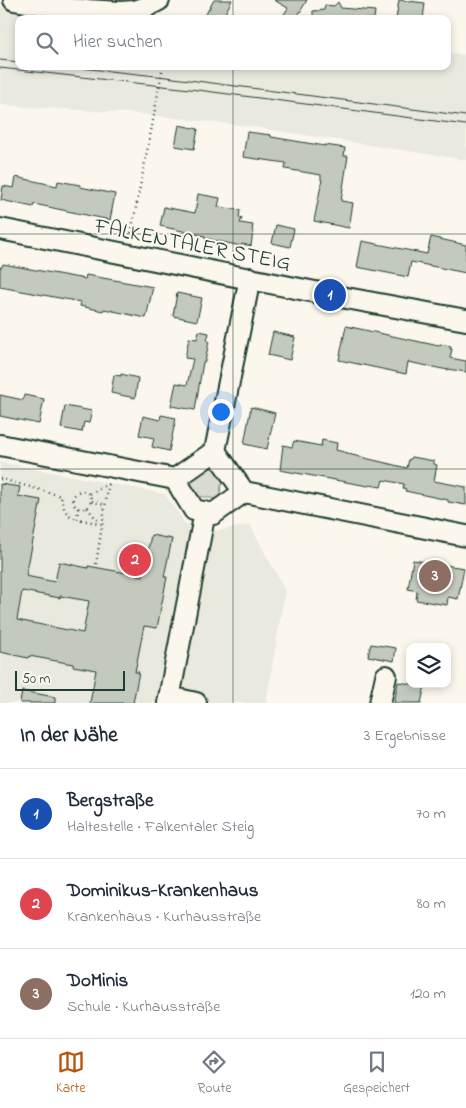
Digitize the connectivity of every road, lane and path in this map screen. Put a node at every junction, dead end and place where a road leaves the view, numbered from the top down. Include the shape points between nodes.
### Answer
1 (14, 0) edge
2 (160, 0) edge
3 (162, 70) edge
4 (0, 229) edge
5 (129, 239) dead end
6 (250, 278) junction
7 (466, 320) edge
8 (0, 445) edge
9 (215, 451) junction
10 (175, 478) junction
11 (0, 479) edge
12 (244, 492) junction
13 (90, 494) junction
14 (91, 501) junction
15 (105, 505) junction
16 (78, 508) junction
17 (87, 508) junction
18 (205, 512) junction
19 (78, 520) junction
20 (101, 524) junction
21 (466, 536) edge
22 (96, 564) dead end
23 (386, 676) dead end
24 (169, 700) edge
25 (196, 703) edge
26 (380, 703) edge

1 - 2 street via 68,9 121,12 134,11
3 - 5 path, bridge
4 - 6 street, FALKENTALER STEIG
6 - 7 street, FALKENTALER STEIG
6 - 9 street
8 - 10 street
9 - 10 street
9 - 12 street
10 - 18 street via 194,510
11 - 19 path via 61,496 63,508
12 - 18 street via 213,514
12 - 21 street
13 - 14 path
13 - 15 path via 109,483
13 - 16 path via 79,491 74,495 73,501
14 - 15 path
14 - 17 path
15 - 20 path
16 - 17 path
16 - 19 path
17 - 20 path
18 - 24 street
19 - 20 path
20 - 22 path
23 - 26 street
24 - 25 street

